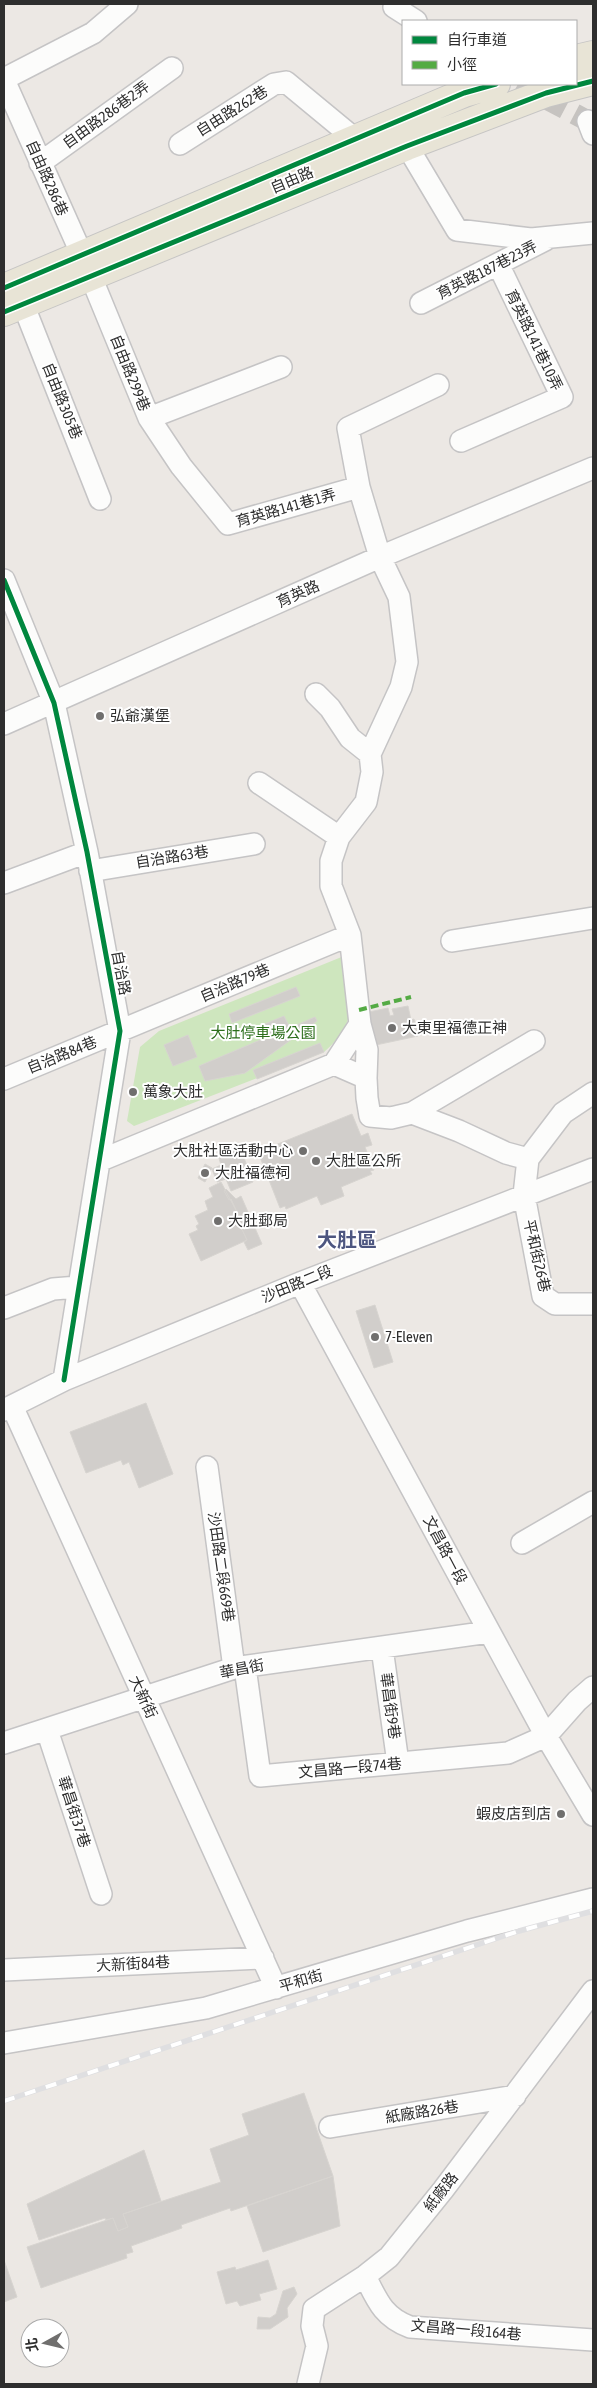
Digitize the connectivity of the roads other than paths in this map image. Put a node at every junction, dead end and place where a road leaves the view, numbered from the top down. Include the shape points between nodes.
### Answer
1 (127, 4) edge
2 (396, 11) edge
3 (414, 20) edge
4 (593, 55) edge
5 (577, 59) edge
6 (172, 68) dead end
7 (4, 80) edge
8 (593, 81) edge
9 (489, 85) edge
10 (460, 89) edge
11 (356, 139) junction
12 (180, 144) dead end
13 (408, 146) junction
14 (40, 163) junction
15 (593, 233) edge
16 (552, 236) junction
17 (498, 264) junction
18 (86, 265) junction
19 (10, 301) edge
20 (421, 303) dead end
21 (282, 367) dead end
22 (438, 385) dead end
23 (149, 418) junction
24 (461, 441) dead end
25 (181, 466) joint
26 (593, 468) edge
27 (359, 487) junction
28 (100, 499) dead end
29 (380, 558) junction
30 (4, 582) edge
31 (316, 694) dead end
32 (54, 703) junction
33 (4, 724) edge
34 (370, 754) junction
35 (259, 783) dead end
36 (339, 837) junction
37 (254, 844) dead end
38 (88, 861) junction
39 (4, 883) edge
40 (593, 918) edge
41 (350, 935) junction
42 (452, 941) dead end
43 (360, 1024) junction
44 (120, 1031) junction
45 (534, 1041) dead end
46 (334, 1064) junction
47 (366, 1078) junction
48 (4, 1079) edge
49 (593, 1093) edge
50 (412, 1114) junction
51 (528, 1159) junction
52 (99, 1161) junction
53 (593, 1169) edge
54 (524, 1195) junction
55 (300, 1283) junction
56 (78, 1287) junction
57 (593, 1304) edge
58 (4, 1308) edge
59 (64, 1380) junction
60 (8, 1408) edge
61 (207, 1467) dead end
62 (593, 1502) edge
63 (522, 1543) dead end
64 (490, 1632) junction
65 (382, 1648) junction
66 (240, 1667) junction
67 (593, 1687) edge
68 (143, 1699) junction
69 (47, 1730) junction
70 (546, 1736) junction
71 (4, 1744) edge
72 (398, 1764) junction
73 (593, 1816) edge
74 (101, 1894) dead end
75 (593, 1899) edge
76 (263, 1958) junction
77 (4, 1970) edge
78 (276, 1988) junction
79 (593, 1990) edge
80 (4, 2043) edge
81 (515, 2096) junction
82 (330, 2127) dead end
83 (365, 2276) junction
84 (593, 2340) edge
85 (308, 2384) edge

1 - 7 street via 93,33
2 - 3 street
4 - 5 main road
6 - 14 street, 自由路286巷2弄
7 - 14 street, 自由路286巷
8 - 13 main road, 自由路 via 546,93
9 - 10 main road, 自由路
10 - 11 main road, 自由路
11 - 12 street, 自由路262巷 via 286,82 274,84
11 - 18 main road, 自由路
13 - 16 street, 育英路187巷23弄 via 457,230 531,239
13 - 18 main road, 自由路
14 - 18 street, 自由路286巷
15 - 16 street, 育英路187巷23弄
16 - 17 street, 育英路187巷23弄
17 - 20 street, 育英路187巷23弄
17 - 24 street, 育英路141巷10弄 via 562,398
18 - 19 main road, 自由路
18 - 23 street, 自由路299巷
19 - 28 street, 自由路305巷
21 - 23 street
22 - 27 street via 348,428
23 - 25 street, 自由路299巷
25 - 27 street, 育英路141巷1弄 via 228,524
26 - 29 street, 育英路
27 - 29 street
29 - 32 street, 育英路
29 - 34 street via 399,597 407,662 401,687
30 - 32 street, 自治路
31 - 34 street via 330,708 350,738
32 - 33 street, 育英路
32 - 38 street, 自治路
34 - 36 street via 372,772 366,802
35 - 36 street
36 - 41 street via 331,861 331,886
37 - 38 street, 自治路63巷
38 - 39 street, 自治路63巷
38 - 44 street, 自治路
40 - 42 street
41 - 43 street
41 - 44 street, 自治路79巷
43 - 46 street
43 - 47 street via 368,1050
44 - 48 street, 自治路84巷
44 - 52 street, 自治路
45 - 50 street
46 - 47 street
46 - 52 street
47 - 50 street via 370,1116 391,1118
49 - 51 street via 563,1113
50 - 51 street
51 - 54 street, 平和街26巷
52 - 56 street, 自治路
53 - 54 street, 沙田路二段
54 - 55 street, 沙田路二段
54 - 57 street, 平和街26巷 via 543,1296 555,1304
55 - 59 street, 沙田路二段
55 - 64 street, 文昌路一段
56 - 58 street via 53,1289
56 - 59 street, 自治路
59 - 60 street, 沙田路二段
60 - 68 street, 大新街
61 - 66 street, 沙田路二段669巷
62 - 63 street
64 - 65 street, 華昌街
64 - 70 street, 文昌路一段
65 - 66 street, 華昌街
65 - 72 street, 華昌街9巷
66 - 68 street, 華昌街
66 - 72 street, 文昌路一段74巷 via 260,1776
67 - 70 street
68 - 69 street, 華昌街
68 - 76 street, 大新街
69 - 71 street, 華昌街
69 - 74 street, 華昌街37巷
70 - 72 street, 文昌路一段74巷 via 508,1753
70 - 73 street, 文昌路一段
75 - 78 street, 平和街 via 467,1931
76 - 77 street, 大新街84巷
76 - 78 street, 大新街
78 - 80 street, 平和街 via 206,2008
79 - 81 street, 紙廠路
81 - 82 street, 紙廠路26巷
81 - 83 street, 紙廠路 via 389,2257
83 - 84 street, 文昌路一段164巷 via 381,2307 395,2322 410,2327
83 - 85 street, 紙廠路 via 314,2309 312,2326 317,2346

